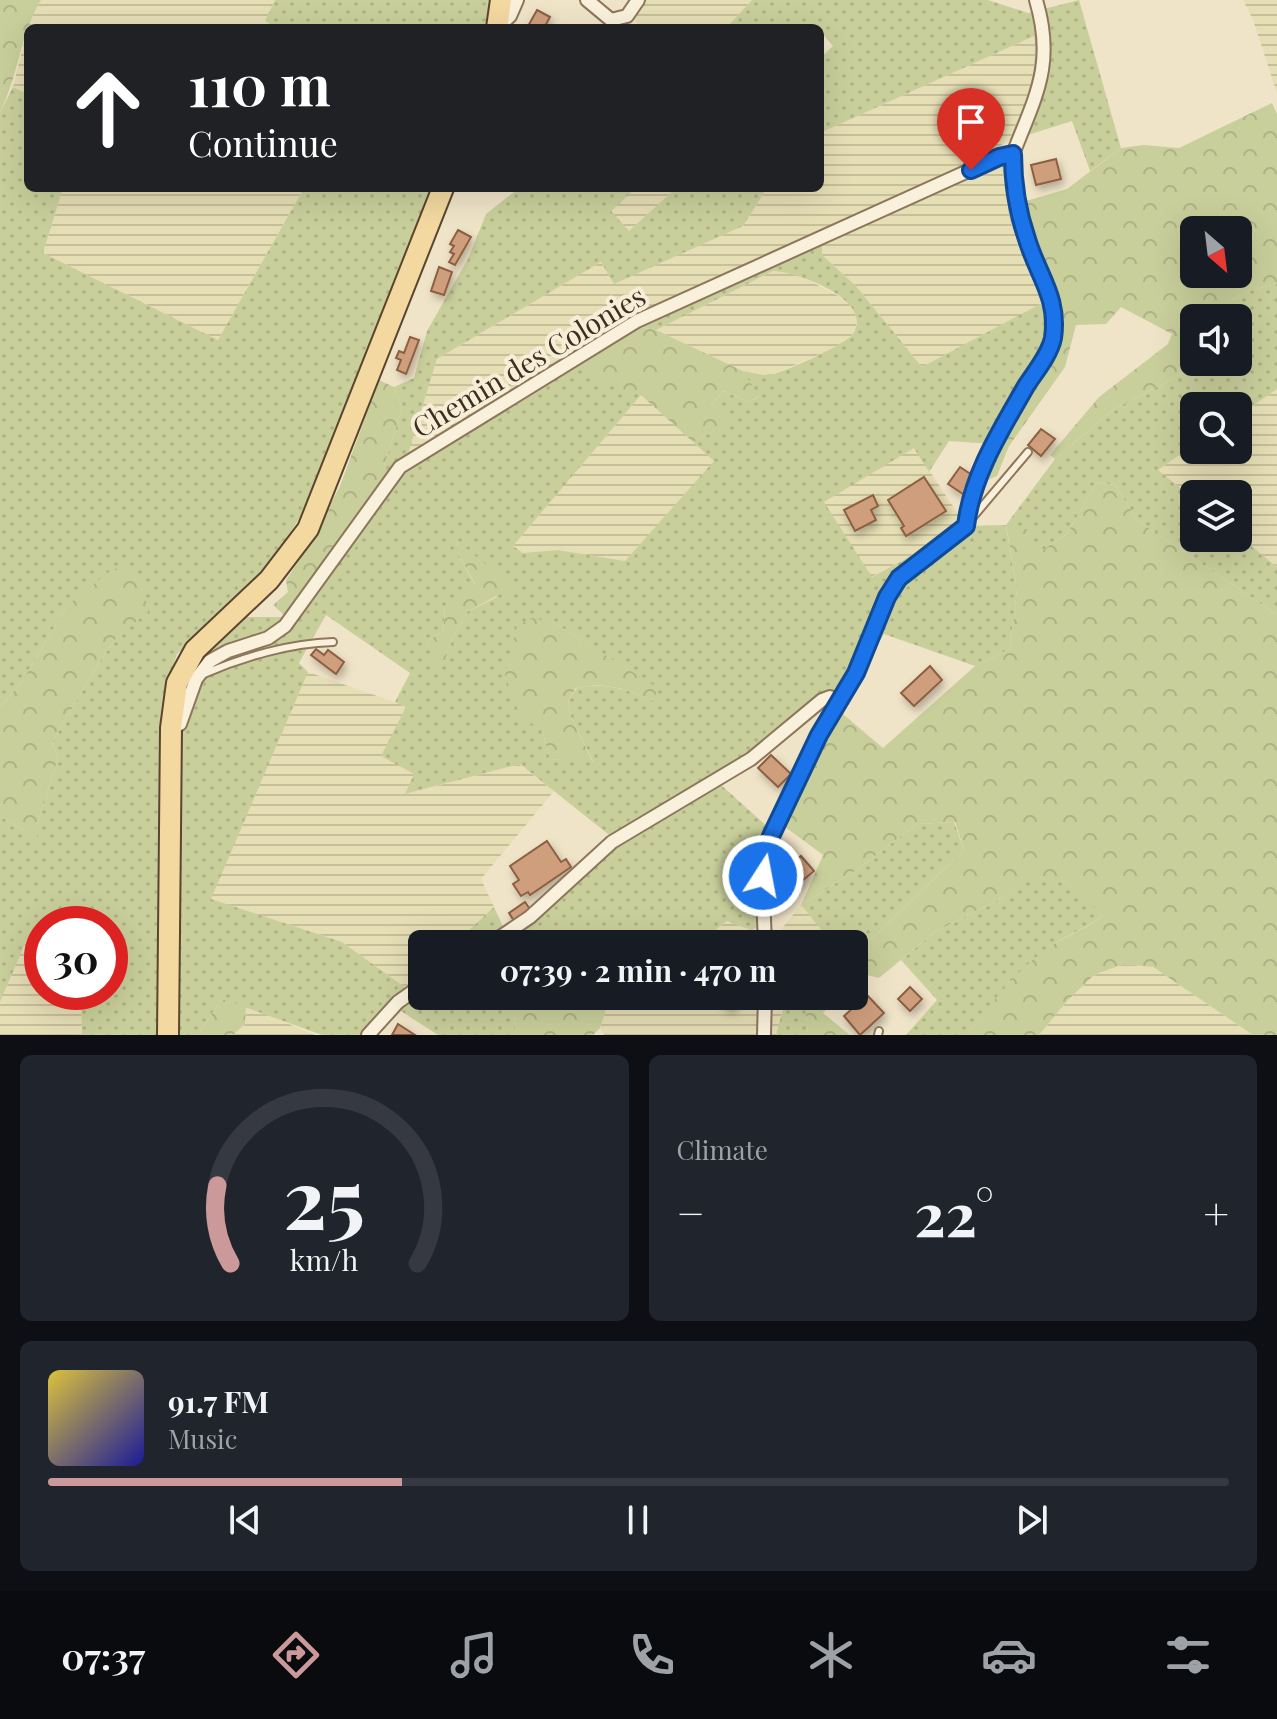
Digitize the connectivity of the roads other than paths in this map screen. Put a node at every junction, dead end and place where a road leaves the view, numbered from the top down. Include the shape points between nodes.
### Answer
1 (501, 0) edge
2 (517, 0) edge
3 (587, 0) edge
4 (638, 0) edge
5 (1036, 0) edge
6 (618, 23) edge
7 (497, 24) edge
8 (501, 24) edge
9 (1013, 154) junction
10 (441, 192) edge
11 (1028, 452) dead end
12 (966, 526) junction
13 (333, 642) dead end
14 (197, 677) junction
15 (838, 700) junction
16 (171, 728) junction
17 (511, 930) edge
18 (764, 930) edge
19 (408, 995) edge
20 (765, 1010) edge
21 (168, 1035) edge
22 (368, 1035) edge
23 (764, 1035) edge

1 - 7 main road
2 - 8 street
3 - 6 street
4 - 6 street
5 - 9 street via 1045,67
9 - 12 street via 1027,239 1056,316 1052,343 993,444 969,501
9 - 14 street, Chemin des Colonies via 637,321 400,467 285,626 210,661
10 - 16 main road via 308,529 269,580 195,650 177,683
11 - 12 lane
12 - 15 street via 899,578 856,673
13 - 14 lane via 285,649
14 - 16 street, Chemin des Colonies via 180,724
15 - 17 street via 822,700 751,759 612,842
15 - 18 street via 766,848
16 - 21 main road
19 - 22 street
20 - 23 street

